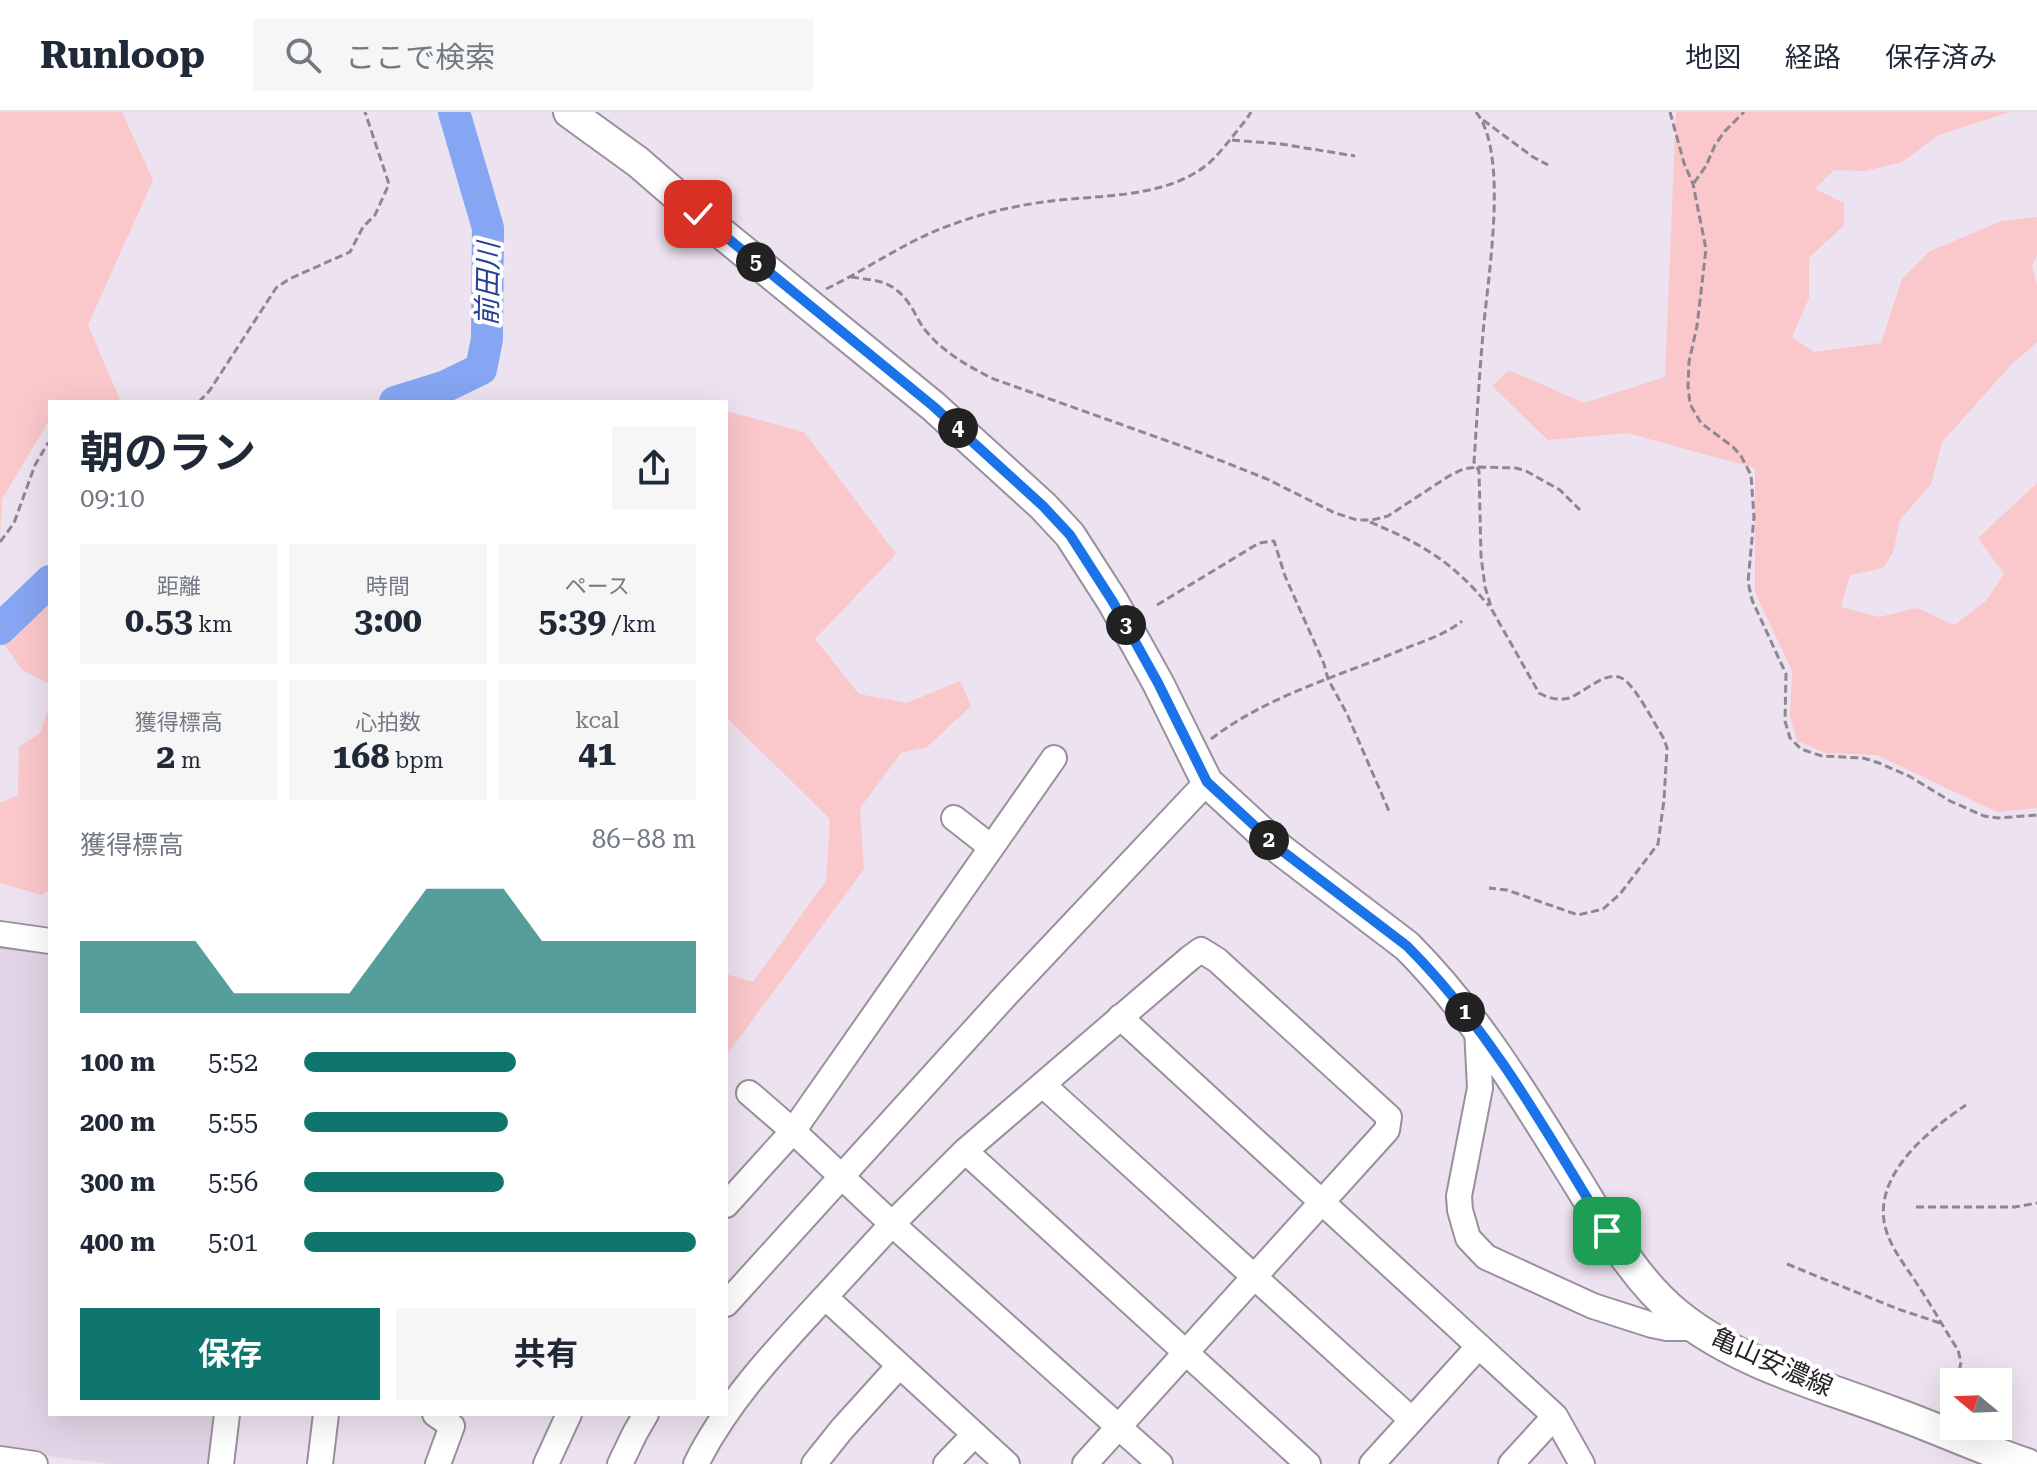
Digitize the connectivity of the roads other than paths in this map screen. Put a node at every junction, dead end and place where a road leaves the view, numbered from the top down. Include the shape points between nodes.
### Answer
1 (569, 112) edge
2 (1054, 758) dead end
3 (1207, 782) junction
4 (954, 818) dead end
5 (991, 847) junction
6 (0, 934) edge
7 (48, 941) edge
8 (1120, 1017) junction
9 (1477, 1028) junction
10 (1043, 1085) junction
11 (749, 1093) dead end
12 (793, 1131) junction
13 (965, 1151) junction
14 (842, 1176) junction
15 (728, 1203) edge
16 (1322, 1203) junction
17 (892, 1224) junction
18 (1254, 1276) junction
19 (825, 1297) junction
20 (728, 1302) edge
21 (1699, 1328) junction
22 (1479, 1346) junction
23 (1185, 1353) junction
24 (899, 1366) junction
25 (728, 1413) edge
26 (227, 1416) edge
27 (326, 1416) edge
28 (568, 1416) edge
29 (645, 1416) edge
30 (726, 1416) edge
31 (1555, 1416) junction
32 (448, 1418) edge
33 (1412, 1420) junction
34 (1119, 1426) junction
35 (974, 1435) junction
36 (0, 1459) edge
37 (35, 1464) edge
38 (221, 1464) edge
39 (320, 1464) edge
40 (438, 1464) edge
41 (546, 1464) edge
42 (620, 1464) edge
43 (696, 1464) edge
44 (814, 1464) edge
45 (946, 1464) edge
46 (1007, 1464) edge
47 (1085, 1464) edge
48 (1160, 1464) edge
49 (1308, 1464) edge
50 (1372, 1464) edge
51 (1511, 1464) edge
52 (1582, 1464) edge
53 (2027, 1464) edge

1 - 3 main road, 亀山安濃線 via 638,162 933,406 1070,535 1158,683
2 - 5 street
3 - 9 main road, 亀山安濃線 via 1281,850 1407,946
3 - 14 street
4 - 5 street
5 - 12 street
6 - 7 street
8 - 10 street
8 - 16 street
8 - 16 street via 1201,950 1389,1117 1387,1130
9 - 21 main road, 亀山安濃線 via 1607,1231 1646,1282
9 - 21 street via 1480,1088 1459,1196 1468,1238 1486,1257 1593,1306 1652,1325
10 - 13 street
10 - 18 street
11 - 12 street
12 - 14 street
12 - 15 street
13 - 17 street
13 - 23 street
14 - 17 street
14 - 20 street
16 - 18 street
16 - 22 street
17 - 19 street
17 - 34 street
18 - 23 street
18 - 33 street
19 - 24 street
19 - 25 street via 763,1363
21 - 53 main road, 亀山安濃線 via 1778,1369
22 - 31 street
22 - 33 street
23 - 34 street
23 - 49 street
24 - 35 street
24 - 44 street
26 - 38 street
27 - 39 street
28 - 41 street
29 - 42 street
30 - 43 street
31 - 51 street
31 - 52 street
32 - 40 street
33 - 50 street
34 - 47 street
34 - 48 street
35 - 45 street
35 - 46 street
36 - 37 street

